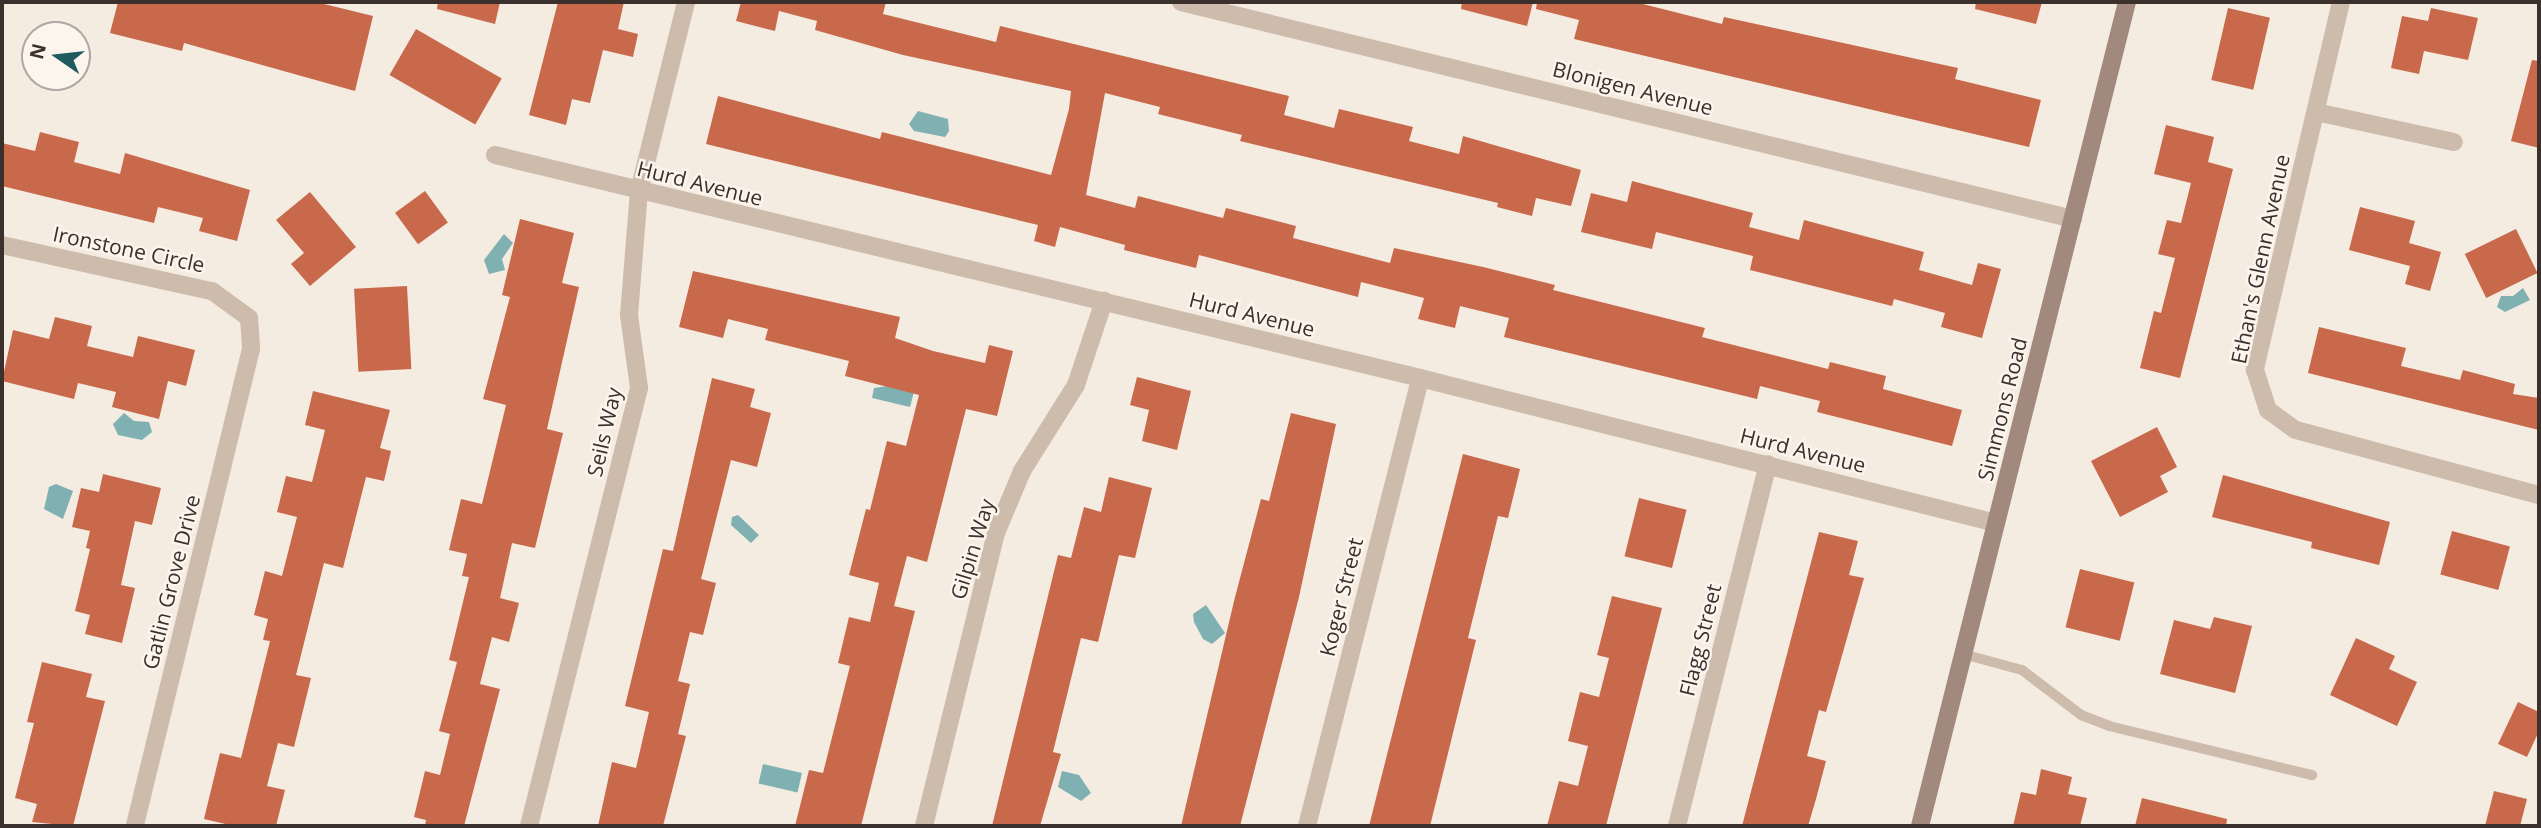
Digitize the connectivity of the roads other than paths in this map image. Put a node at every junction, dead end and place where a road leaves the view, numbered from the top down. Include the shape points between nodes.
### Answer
1 (686, 2) edge
2 (1181, 2) edge
3 (2127, 2) edge
4 (2341, 2) edge
5 (2316, 112) junction
6 (2454, 142) dead end
7 (495, 155) dead end
8 (639, 191) junction
9 (2073, 219) junction
10 (2, 245) edge
11 (1104, 302) junction
12 (251, 349) joint
13 (1420, 378) junction
14 (1768, 464) junction
15 (2539, 495) edge
16 (1996, 523) junction
17 (1963, 654) junction
18 (2312, 775) dead end
19 (135, 826) edge
20 (529, 826) edge
21 (924, 826) edge
22 (1307, 826) edge
23 (1677, 826) edge
24 (1920, 826) edge

1 - 8 street, Seils Way
2 - 9 street, Blonigen Avenue
3 - 9 street, Simmons Road
4 - 5 street, Ethan's Glenn Avenue
5 - 6 street
5 - 15 street, Ethan's Glenn Avenue via 2255,370 2268,410 2296,430
7 - 8 street, Hurd Avenue
8 - 11 street, Hurd Avenue
8 - 20 street, Seils Way via 629,315 639,388
9 - 16 street, Simmons Road
10 - 12 street, Ironstone Circle via 212,291 249,318
11 - 13 street, Hurd Avenue
11 - 21 street, Gilpin Way via 1076,385 1022,471 996,533
12 - 19 street, Gatlin Grove Drive
13 - 14 street, Hurd Avenue
13 - 22 street, Koger Street
14 - 16 street, Hurd Avenue
14 - 23 street, Flagg Street
16 - 17 street, Simmons Road
17 - 18 lane via 2022,670 2081,715 2109,726
17 - 24 street, Simmons Road

